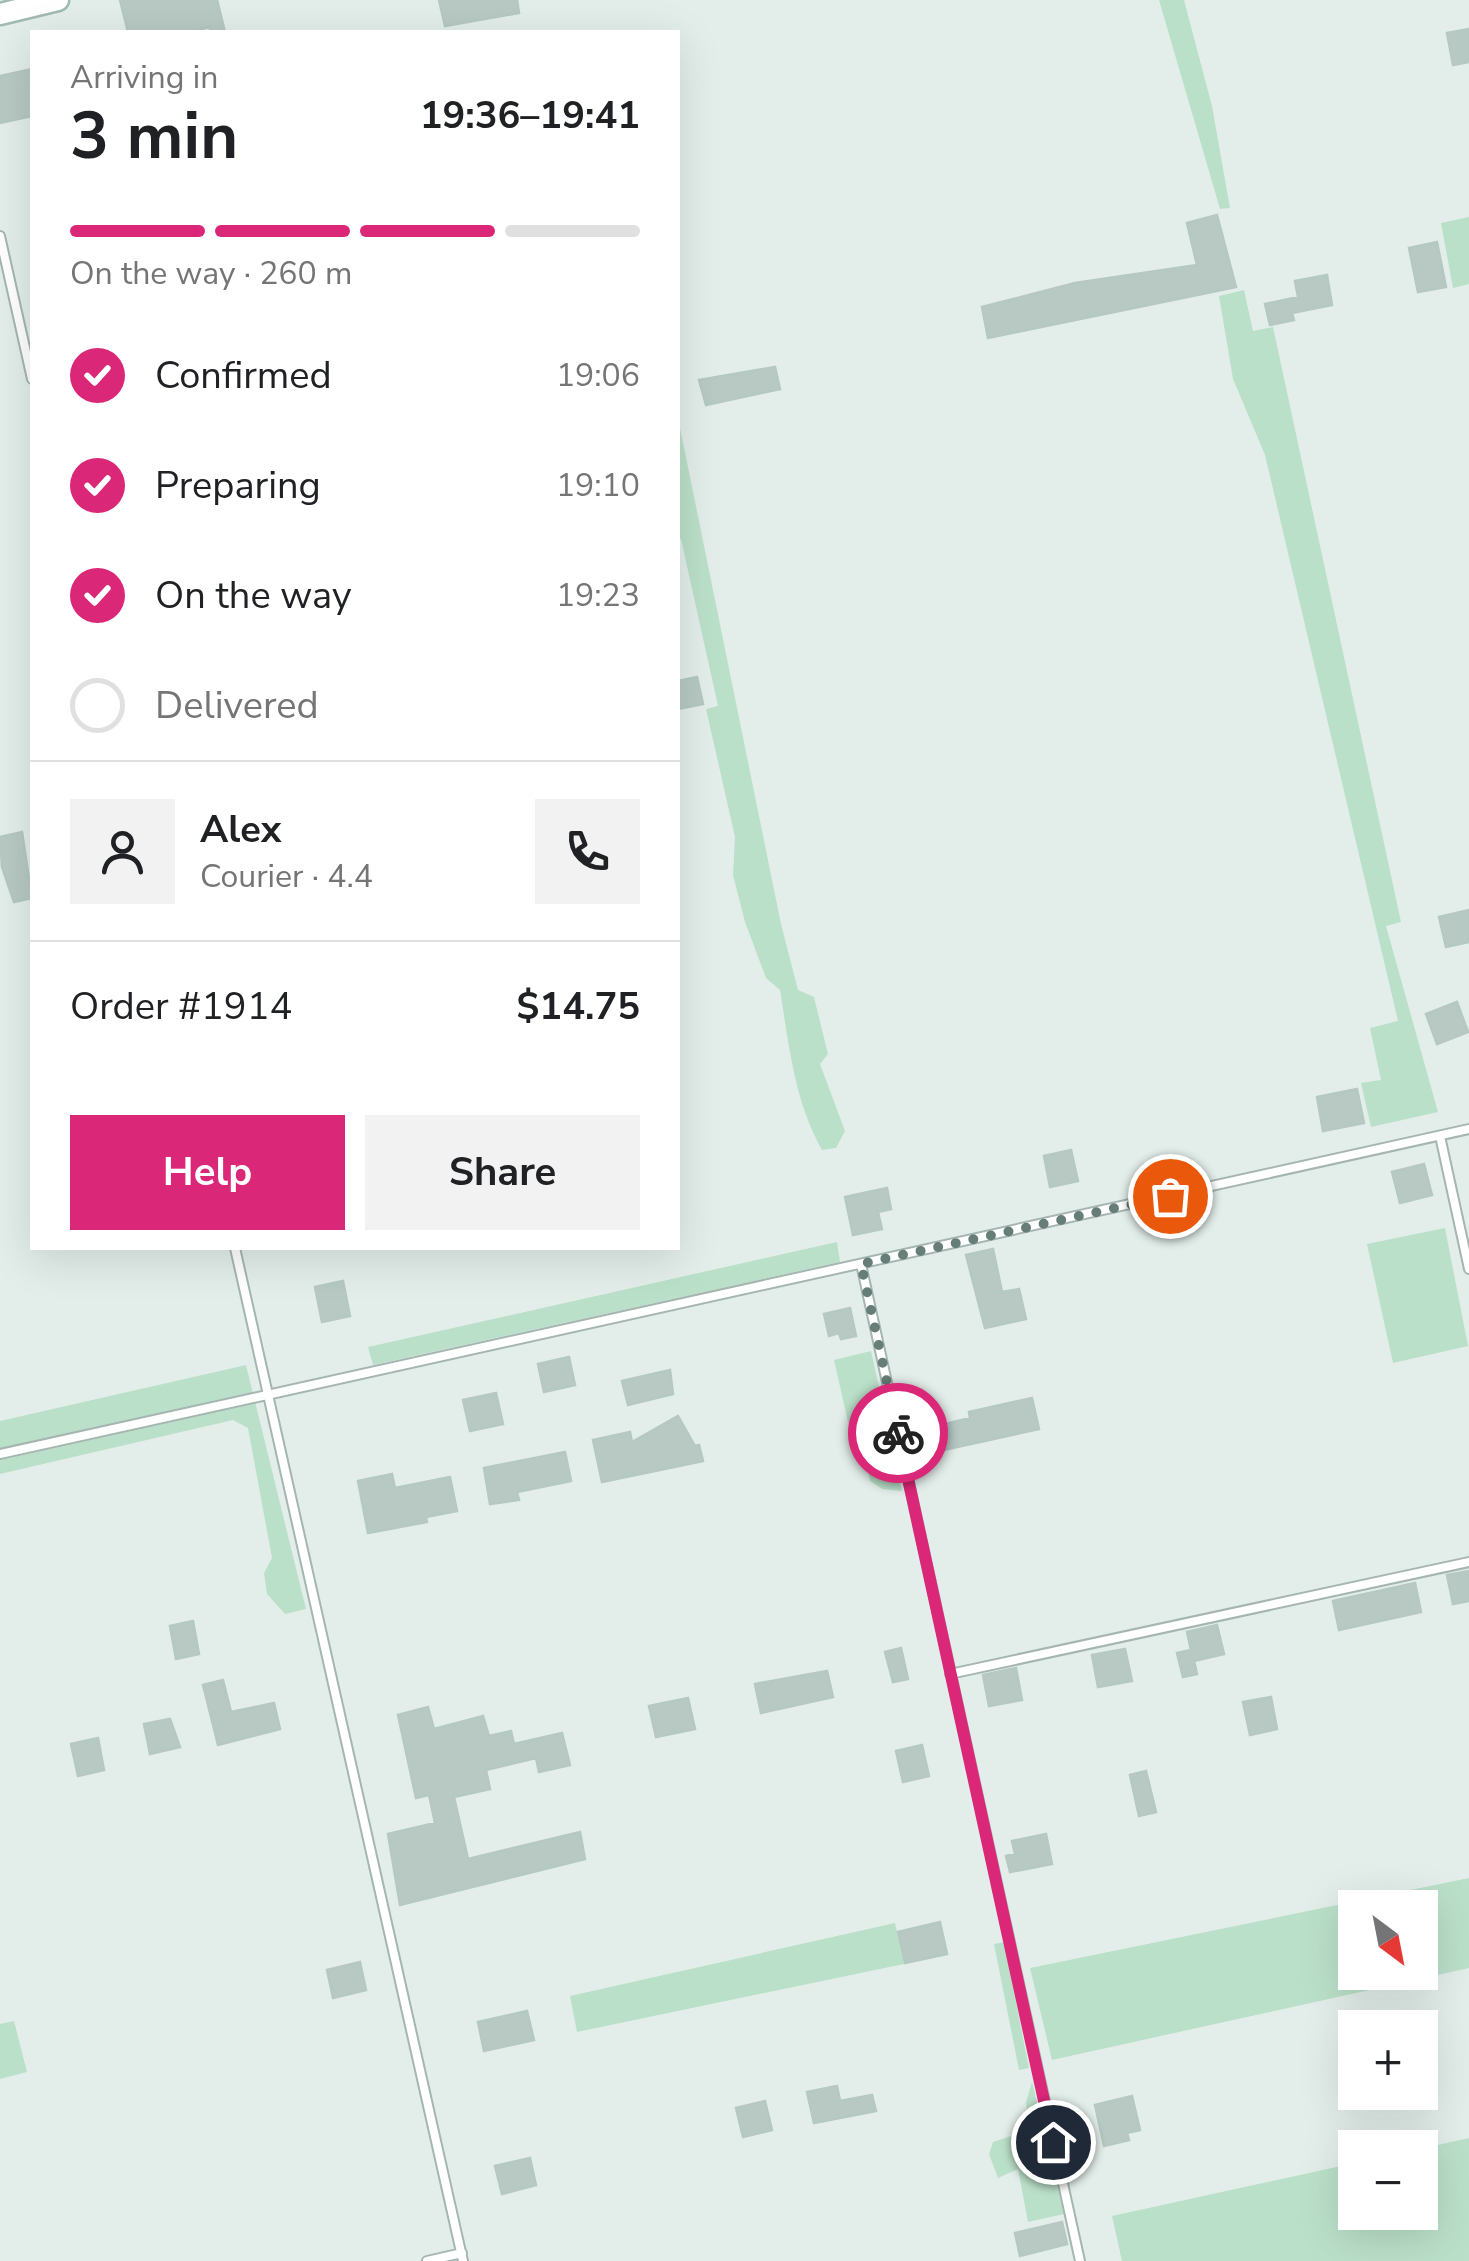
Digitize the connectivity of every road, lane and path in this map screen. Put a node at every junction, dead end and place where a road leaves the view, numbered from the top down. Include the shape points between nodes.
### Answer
1 (58, 0) edge
2 (0, 14) edge
3 (0, 236) edge
4 (30, 370) edge
5 (1469, 1129) edge
6 (1440, 1136) junction
7 (234, 1250) edge
8 (861, 1264) junction
9 (1469, 1269) edge
10 (269, 1394) junction
11 (0, 1454) edge
12 (1469, 1562) edge
13 (950, 1674) junction
14 (462, 2257) edge
15 (427, 2261) edge
16 (1080, 2261) edge

1 - 2 main road
3 - 4 lane
5 - 6 lane
6 - 8 lane
6 - 9 lane
7 - 10 lane
8 - 10 lane
8 - 13 lane
10 - 11 lane
10 - 14 lane
12 - 13 lane
13 - 16 lane
14 - 15 lane

